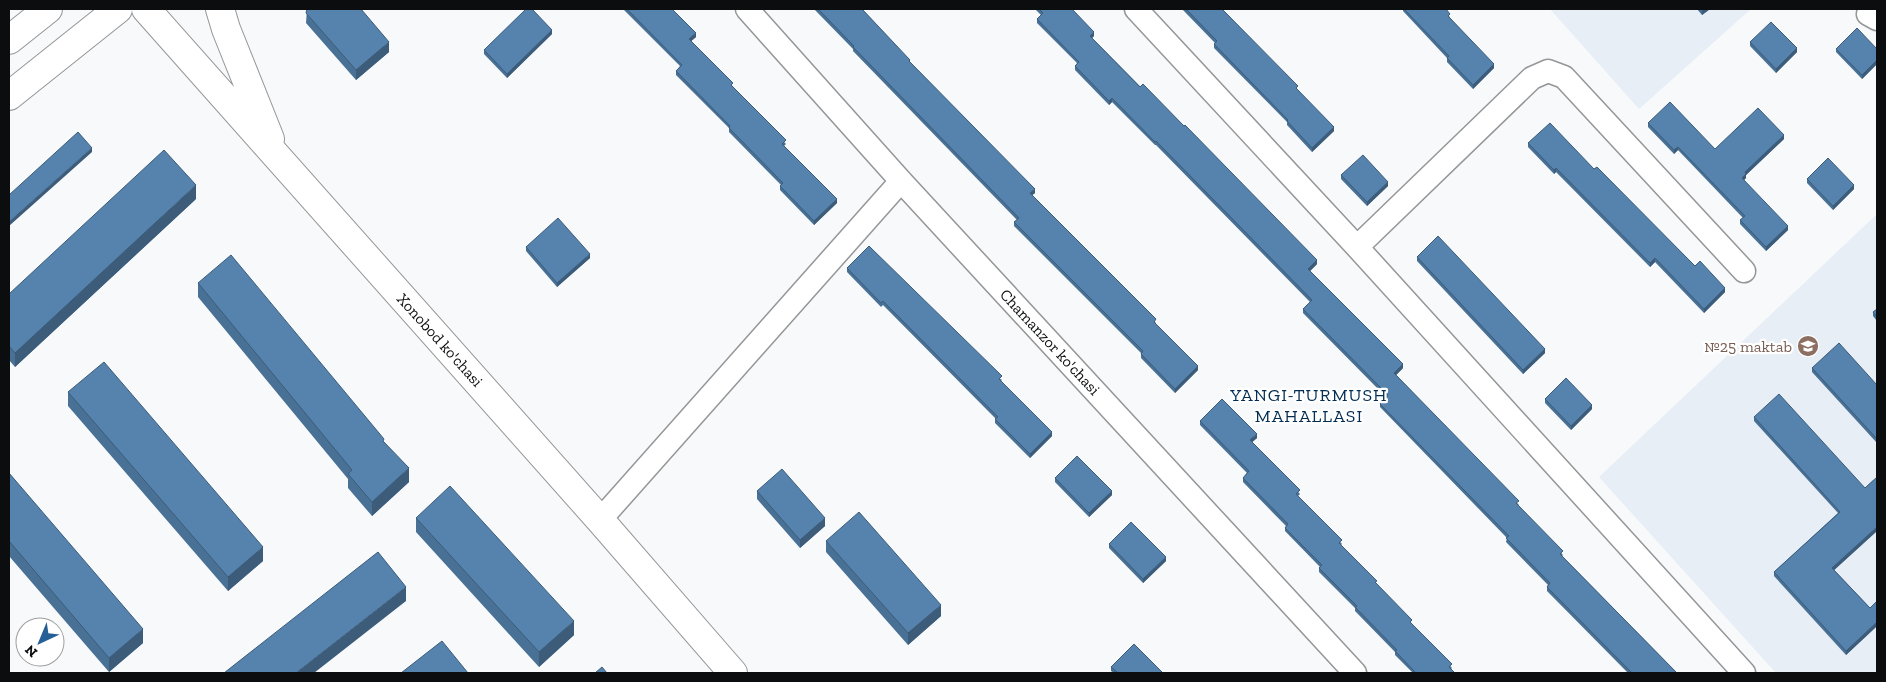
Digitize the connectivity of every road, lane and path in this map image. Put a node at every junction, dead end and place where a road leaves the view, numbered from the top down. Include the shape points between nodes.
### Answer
1 (48, 9) edge
2 (118, 9) edge
3 (146, 9) edge
4 (220, 9) edge
5 (747, 9) edge
6 (1136, 9) edge
7 (9, 40) edge
8 (9, 96) edge
9 (277, 156) junction
10 (901, 180) junction
11 (1357, 246) junction
12 (1744, 271) dead end
13 (600, 520) junction
14 (733, 673) edge
15 (1355, 673) edge
16 (1744, 673) edge

1 - 7 main road
2 - 8 main road
3 - 9 main road, Xonobod ko'chasi
4 - 9 main road
5 - 10 street, Chamanzor ko'chasi
6 - 11 street
9 - 13 main road, Xonobod ko'chasi
10 - 13 street
10 - 15 street, Chamanzor ko'chasi
11 - 12 street via 1532,78 1548,71 1564,77
11 - 16 street
13 - 14 main road, Xonobod ko'chasi

